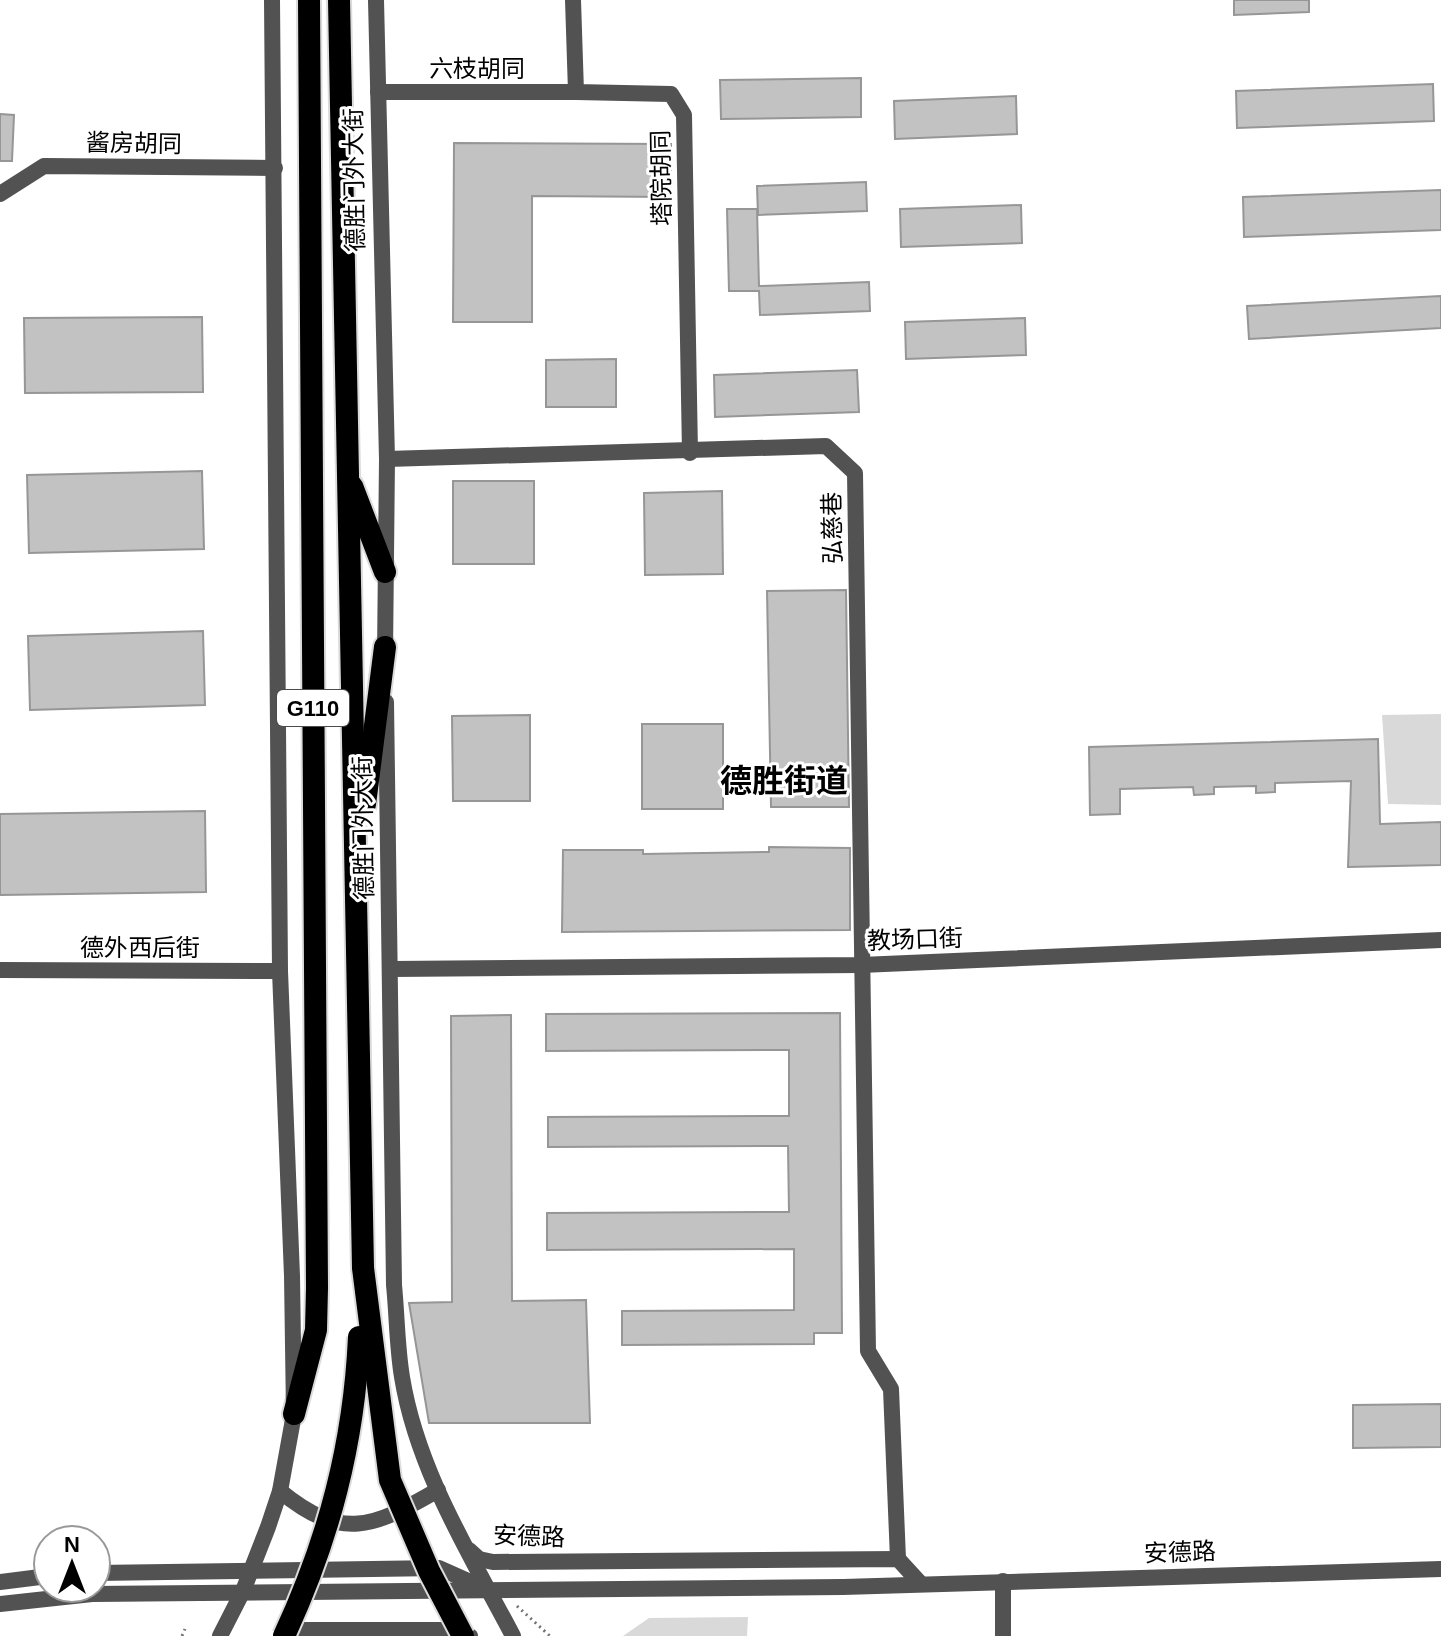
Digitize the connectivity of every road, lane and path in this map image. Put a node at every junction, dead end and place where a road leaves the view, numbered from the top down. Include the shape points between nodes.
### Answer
1 (272, 0) edge
2 (309, 0) edge
3 (339, 0) edge
4 (376, 0) edge
5 (573, 0) edge
6 (378, 92) junction
7 (576, 92) junction
8 (275, 168) junction
9 (0, 194) edge
10 (690, 453) junction
11 (387, 459) junction
12 (346, 469) junction
13 (385, 572) junction
14 (385, 647) junction
15 (356, 877) junction
16 (1441, 940) edge
17 (861, 965) junction
18 (392, 969) junction
19 (0, 970) edge
20 (280, 971) junction
21 (363, 1268) junction
22 (294, 1414) junction
23 (438, 1490) junction
24 (280, 1491) junction
25 (465, 1547) junction
26 (898, 1559) junction
27 (252, 1568) junction
28 (1441, 1569) edge
29 (112, 1572) edge
30 (32, 1578) edge
31 (1003, 1581) junction
32 (0, 1582) edge
33 (920, 1583) junction
34 (243, 1591) junction
35 (489, 1591) junction
36 (0, 1604) edge
37 (185, 1629) dead end
38 (182, 1636) edge
39 (220, 1636) edge
40 (283, 1636) edge
41 (463, 1636) edge
42 (472, 1636) edge
43 (513, 1636) edge
44 (550, 1636) edge
45 (1003, 1636) edge

1 - 8 street, 德胜门外大街
2 - 22 highway, 德胜门外大街 / G110 via 317,1288 316,1330
3 - 12 highway, 德胜门外大街 / G110
4 - 6 street, 德胜门外大街
5 - 7 street
6 - 7 street, 六枝胡同
6 - 11 street, 德胜门外大街
7 - 10 street, 塔院胡同 via 671,94 684,115
8 - 9 street, 酱房胡同 via 44,166
8 - 20 street, 德胜门外大街
10 - 11 street, 弘慈巷
10 - 17 street, 弘慈巷 via 826,446 855,473
11 - 13 street, 德胜门外大街
12 - 13 highway
12 - 15 highway, 德胜门外大街 / G110
13 - 14 street, 德胜门外大街
14 - 15 highway
14 - 18 street, 德胜门外大街
15 - 21 highway, 德胜门外大街 / G110
16 - 17 street, 教场口街
17 - 18 street, 教场口街
17 - 26 street, 弘慈巷 via 868,1351 891,1389
18 - 23 street, 德胜门外大街 via 394,1285 401,1362 415,1430
19 - 20 street, 德外西后街
20 - 22 street, 德胜门外大街
21 - 40 highway, bridge via 350,1445 311,1579
21 - 41 highway, bridge via 390,1480
22 - 24 street, 德胜门外大街
23 - 24 street via 371,1524 322,1519
23 - 25 street, 德胜门外大街
24 - 27 street, 德胜门外大街
25 - 26 street, 安德路 via 493,1562
25 - 35 street, 德胜门外大街
26 - 33 street
27 - 29 street
27 - 34 street, 德胜门外大街
27 - 35 street via 439,1568
28 - 31 street, 安德路
30 - 32 street
31 - 33 street, 安德路
31 - 45 street
33 - 35 street, 安德路
34 - 35 street, 安德路
34 - 36 street, 安德路 via 92,1594
34 - 39 street, 德胜门外大街
35 - 43 street, 德胜门外大街
35 - 44 path via 528,1613
37 - 38 path
40 - 42 street via 300,1630 441,1630

